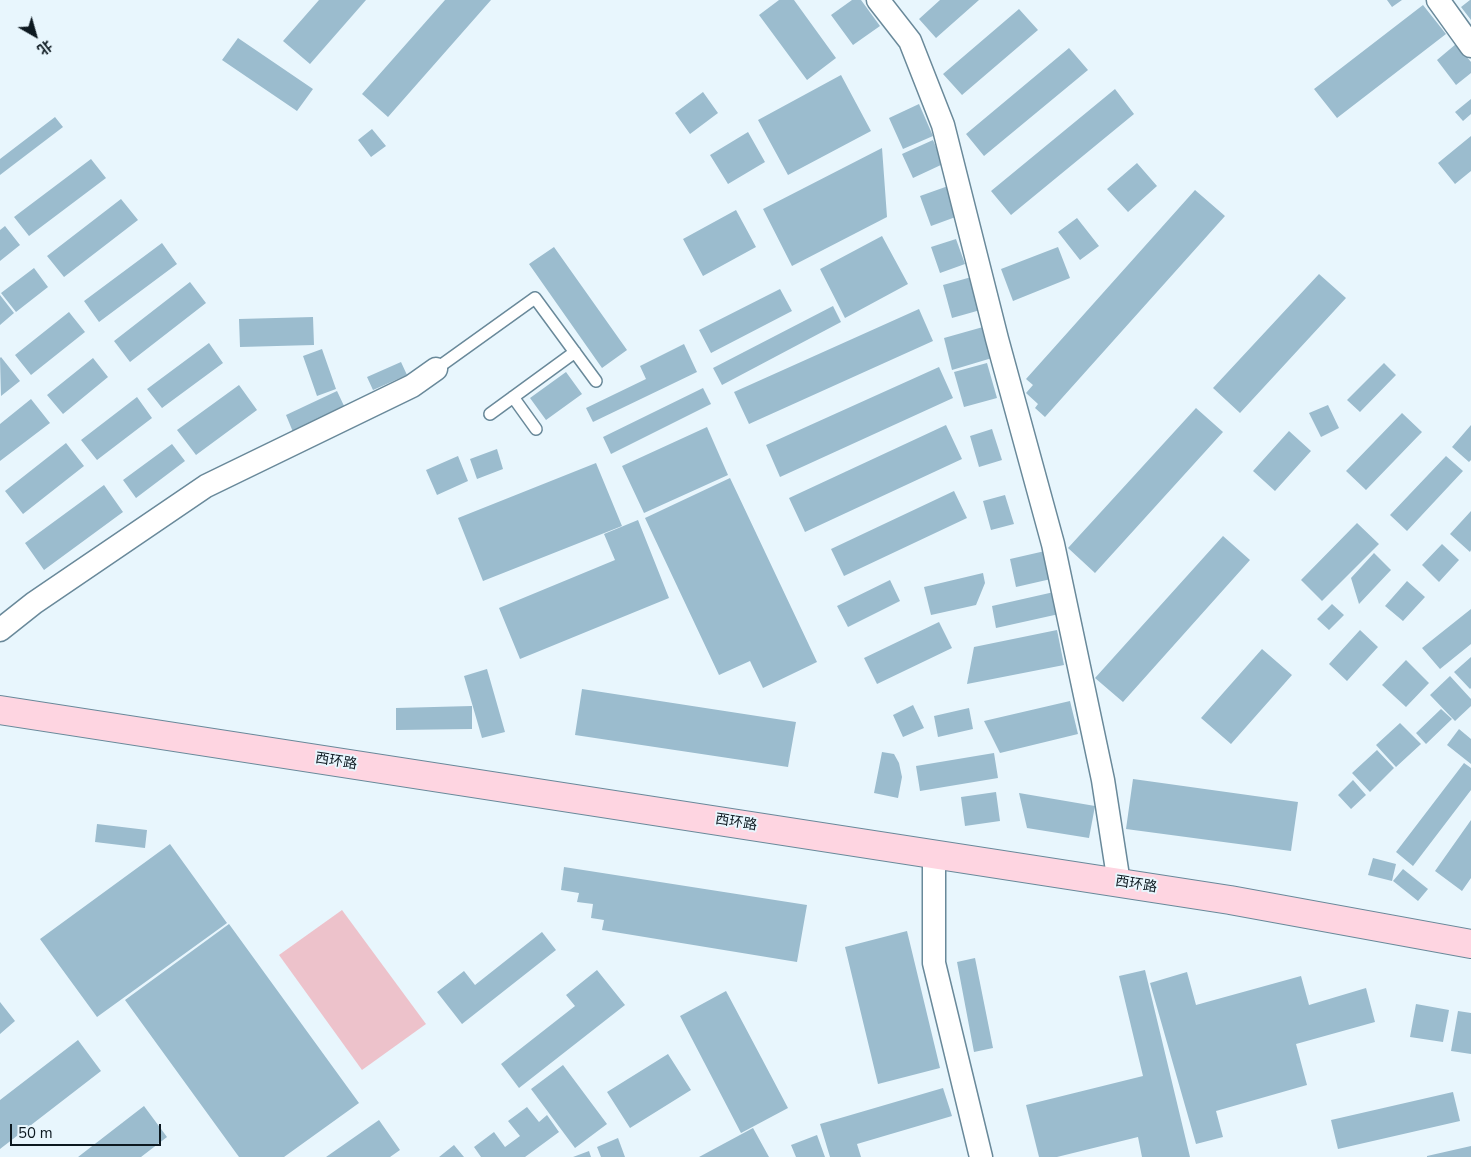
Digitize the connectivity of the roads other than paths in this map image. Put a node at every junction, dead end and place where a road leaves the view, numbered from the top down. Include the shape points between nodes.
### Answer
1 (878, 0) edge
2 (1438, 0) edge
3 (1471, 46) edge
4 (575, 352) junction
5 (436, 369) joint
6 (596, 381) dead end
7 (513, 397) junction
8 (490, 414) dead end
9 (536, 428) dead end
10 (0, 630) edge
11 (0, 710) edge
12 (934, 854) junction
13 (1119, 883) junction
14 (1471, 944) edge
15 (980, 1157) edge

1 - 13 street via 910,41 943,125 996,339 1053,544 1103,780
2 - 3 street
4 - 5 lane via 535,298
4 - 6 lane
4 - 7 lane
5 - 10 street via 412,386 206,486 34,603
7 - 8 lane
7 - 9 lane
11 - 12 street, 西环路
12 - 13 street, 西环路
12 - 15 street via 934,963
13 - 14 street, 西环路

